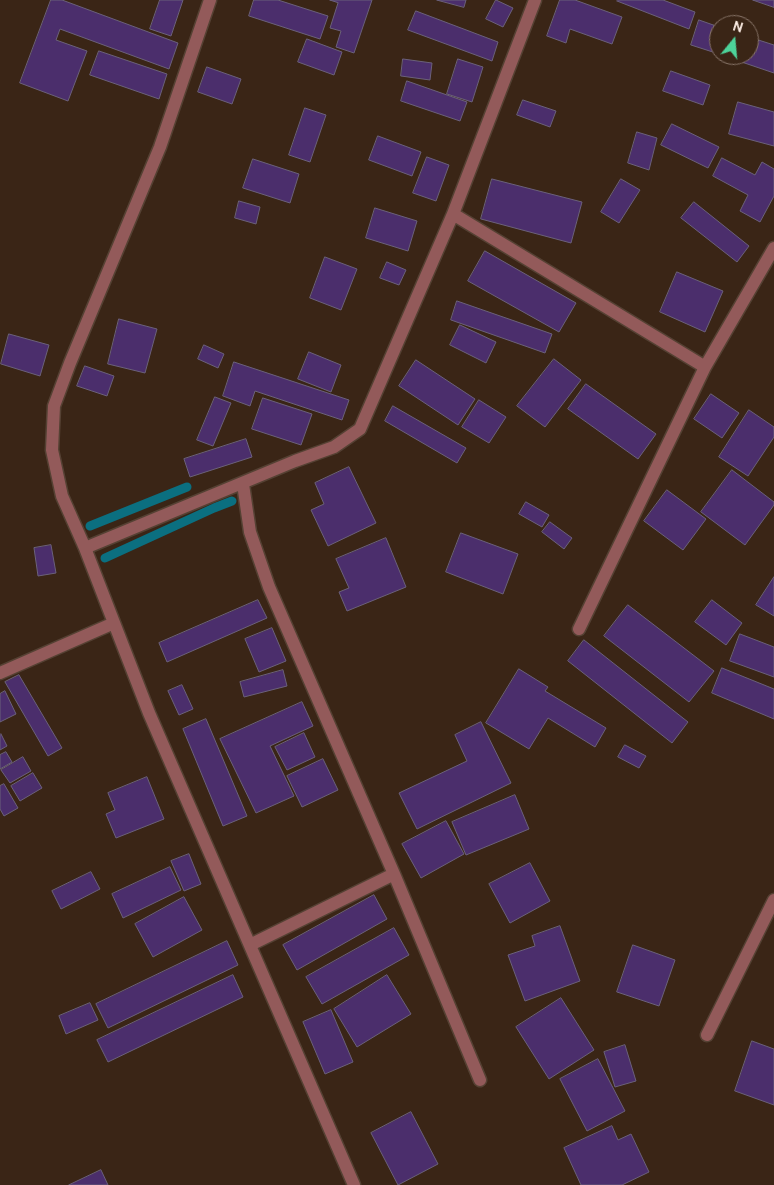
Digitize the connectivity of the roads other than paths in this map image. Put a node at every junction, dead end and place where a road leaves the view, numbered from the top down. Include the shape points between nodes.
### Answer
1 (210, 0) edge
2 (535, 0) edge
3 (453, 214) junction
4 (774, 248) edge
5 (705, 367) junction
6 (242, 484) junction
7 (86, 548) junction
8 (114, 622) junction
9 (579, 629) dead end
10 (0, 673) edge
11 (394, 874) junction
12 (774, 900) edge
13 (250, 946) junction
14 (707, 1035) dead end
15 (480, 1080) dead end
16 (354, 1185) edge

1 - 7 street via 160,147 54,406 52,450 62,496
2 - 3 street
3 - 5 street
3 - 6 street via 360,429 334,447
4 - 5 street
5 - 9 street
6 - 7 street
6 - 11 street via 250,532 269,588
7 - 8 street
8 - 10 street
8 - 13 street
11 - 13 street
11 - 15 street
12 - 14 street
13 - 16 street

